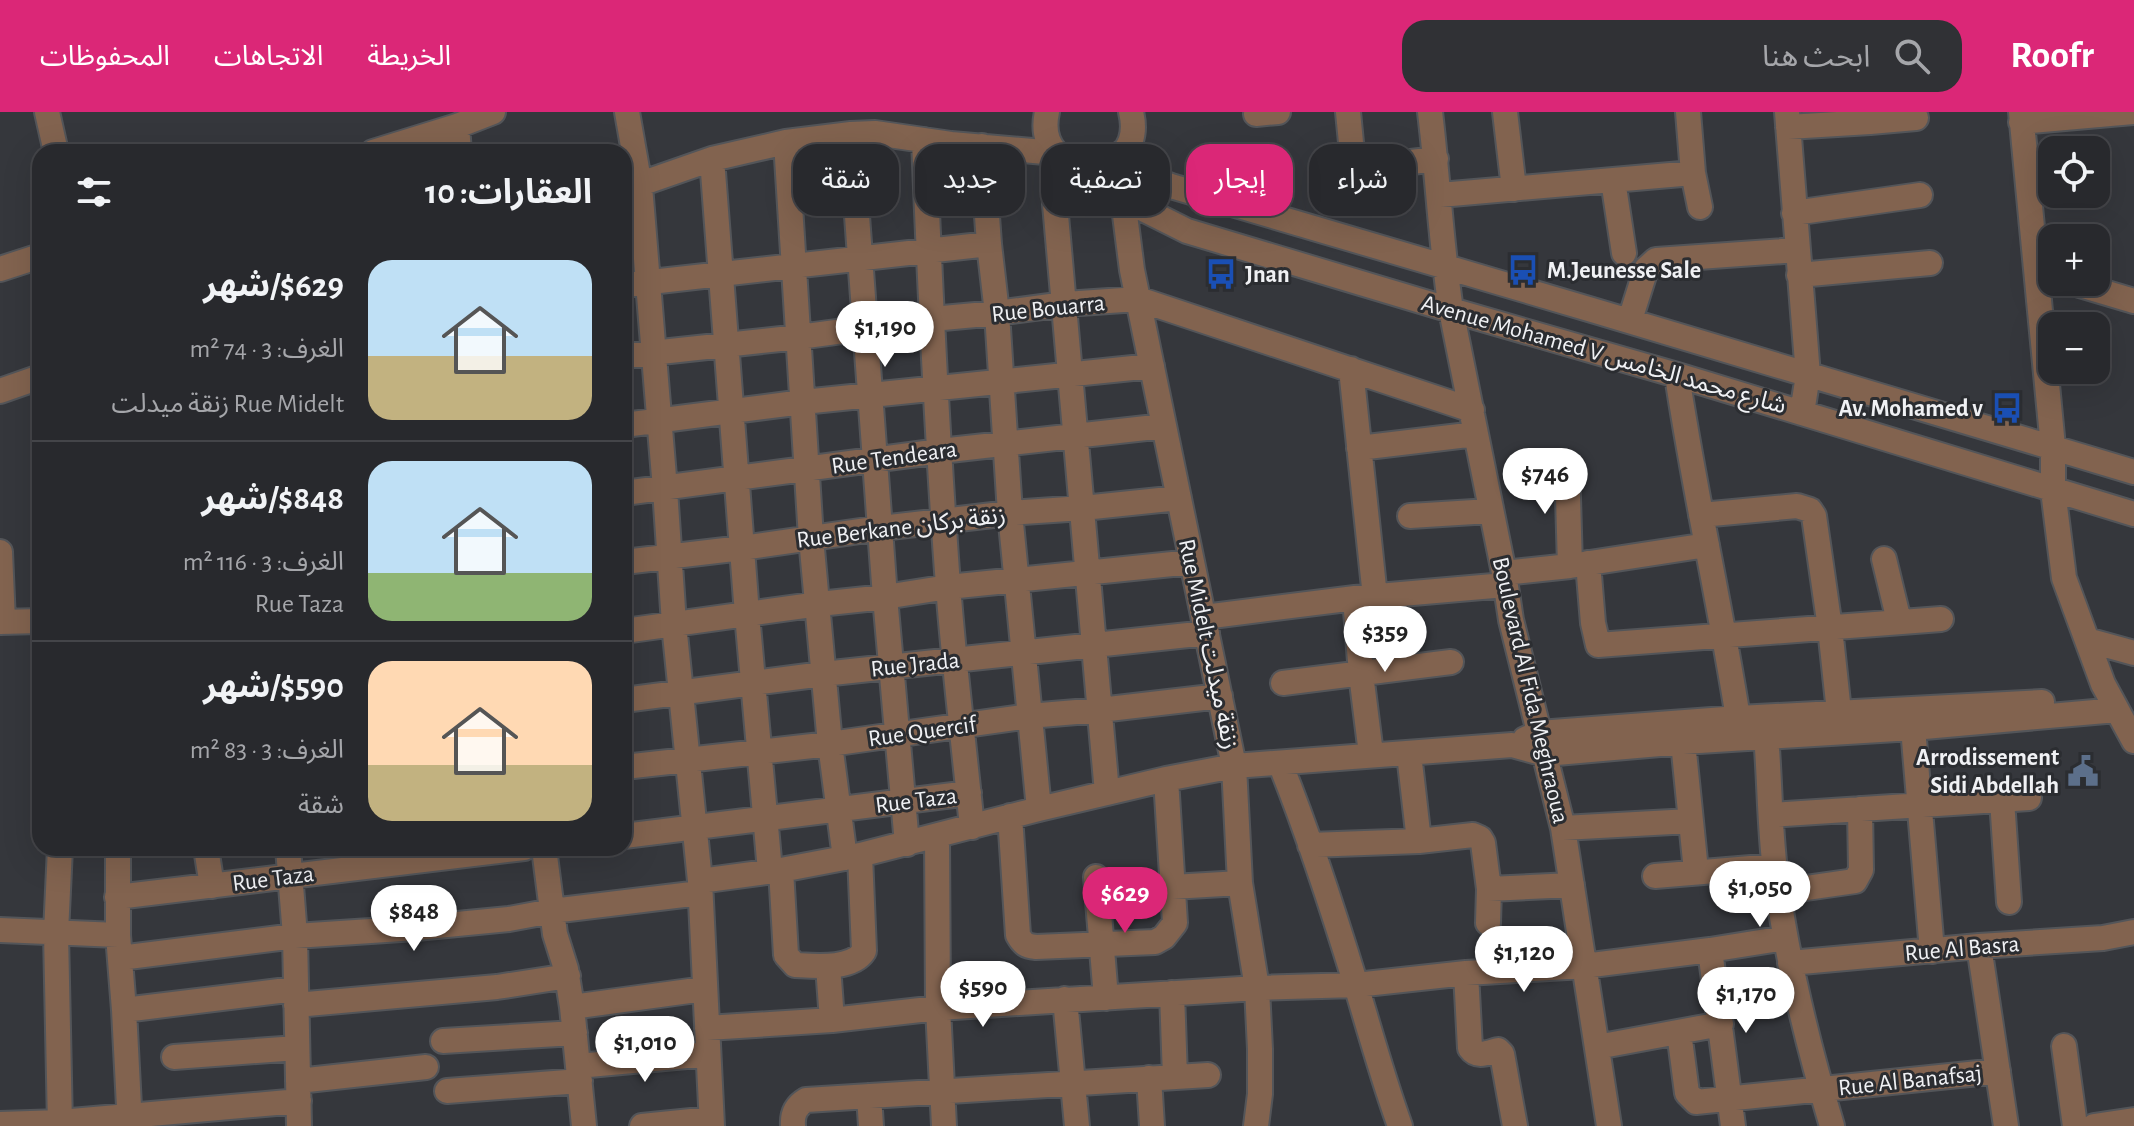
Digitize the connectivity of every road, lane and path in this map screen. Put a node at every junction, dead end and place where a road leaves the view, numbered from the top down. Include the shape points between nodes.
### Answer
1 (47, 112) edge
2 (493, 112) edge
3 (627, 112) edge
4 (1047, 112) edge
5 (1131, 112) edge
6 (1348, 112) edge
7 (1430, 112) edge
8 (1505, 112) edge
9 (1688, 112) edge
10 (2134, 112) edge
11 (1870, 117) edge
12 (2021, 117) edge
13 (1916, 118) dead end
14 (1787, 119) edge
15 (457, 126) junction
16 (851, 134) junction
17 (924, 140) junction
18 (786, 142) junction
19 (58, 144) edge
20 (399, 144) edge
21 (458, 144) edge
22 (629, 144) edge
23 (963, 144) edge
24 (1055, 144) edge
25 (1130, 144) edge
26 (712, 159) junction
27 (1436, 159) junction
28 (1693, 173) junction
29 (1613, 180) junction
30 (1170, 186) edge
31 (632, 188) edge
32 (1514, 189) junction
33 (1440, 195) junction
34 (1920, 195) dead end
35 (1700, 207) dead end
36 (1794, 213) junction
37 (987, 216) edge
38 (1056, 216) edge
39 (1125, 216) edge
40 (1157, 216) edge
41 (2038, 233) edge
42 (989, 244) junction
43 (1797, 250) junction
44 (929, 251) junction
45 (1624, 253) dead end
46 (32, 259) edge
47 (860, 259) junction
48 (1930, 263) dead end
49 (794, 266) junction
50 (1445, 268) junction
51 (0, 269) edge
52 (721, 274) junction
53 (1799, 275) junction
54 (635, 284) edge
55 (2110, 294) edge
56 (2045, 296) edge
57 (1138, 299) junction
58 (2134, 301) edge
59 (1065, 304) junction
60 (1451, 310) junction
61 (997, 313) junction
62 (932, 319) junction
63 (1630, 320) junction
64 (864, 329) junction
65 (799, 337) junction
66 (726, 344) junction
67 (654, 353) junction
68 (632, 355) edge
69 (1152, 366) junction
70 (1351, 369) junction
71 (1072, 375) junction
72 (1677, 375) junction
73 (1808, 375) junction
74 (32, 380) edge
75 (1002, 381) junction
76 (936, 388) junction
77 (0, 391) edge
78 (870, 395) junction
79 (803, 402) junction
80 (731, 411) junction
81 (1802, 413) junction
82 (660, 422) junction
83 (1474, 422) junction
84 (632, 424) edge
85 (1164, 426) junction
86 (1076, 435) junction
87 (1006, 443) junction
88 (2053, 447) junction
89 (1359, 448) junction
90 (940, 451) junction
91 (874, 459) junction
92 (1567, 463) dead end
93 (808, 469) junction
94 (2134, 472) edge
95 (736, 479) junction
96 (665, 489) junction
97 (2053, 490) junction
98 (632, 492) edge
99 (1179, 498) junction
100 (1083, 508) junction
101 (1490, 511) junction
102 (1010, 513) junction
103 (2134, 514) edge
104 (1701, 515) junction
105 (1410, 516) dead end
106 (944, 522) junction
107 (881, 528) junction
108 (811, 538) junction
109 (1707, 545) junction
110 (742, 548) junction
111 (0, 552) edge
112 (669, 556) junction
113 (1884, 559) dead end
114 (632, 561) edge
115 (1192, 562) junction
116 (1579, 565) junction
117 (1086, 572) junction
118 (1017, 579) junction
119 (1504, 579) junction
120 (948, 587) junction
121 (885, 597) junction
122 (1365, 597) junction
123 (819, 604) junction
124 (747, 614) junction
125 (1941, 619) dead end
126 (32, 621) edge
127 (1899, 621) junction
128 (2, 622) edge
129 (674, 624) junction
130 (1205, 625) junction
131 (1830, 628) junction
132 (632, 630) edge
133 (1725, 634) junction
134 (2087, 640) junction
135 (1093, 644) junction
136 (1022, 651) junction
137 (2134, 653) edge
138 (954, 660) junction
139 (1451, 662) dead end
140 (891, 667) junction
141 (823, 674) junction
142 (1361, 674) junction
143 (753, 683) junction
144 (1283, 683) dead end
145 (681, 693) junction
146 (1220, 696) junction
147 (632, 699) edge
148 (2114, 705) junction
149 (1100, 710) junction
150 (1839, 712) junction
151 (1029, 716) junction
152 (1738, 718) junction
153 (960, 725) junction
154 (1766, 728) junction
155 (1913, 728) junction
156 (897, 734) junction
157 (2134, 741) edge
158 (1683, 742) junction
159 (1542, 743) junction
160 (830, 744) junction
161 (759, 752) junction
162 (1371, 754) junction
163 (1409, 754) junction
164 (687, 760) junction
165 (1280, 763) junction
166 (632, 766) edge
167 (1234, 766) junction
168 (1166, 779) junction
169 (969, 793) junction
170 (1107, 793) junction
171 (2029, 798) dead end
172 (2002, 800) junction
173 (903, 801) junction
174 (1919, 805) junction
175 (1039, 809) junction
176 (1860, 809) junction
177 (838, 811) junction
178 (1771, 815) junction
179 (1010, 816) junction
180 (766, 819) junction
181 (1690, 821) junction
182 (972, 827) junction
183 (1563, 828) junction
184 (694, 829) junction
185 (632, 835) edge
186 (937, 836) junction
187 (1419, 841) junction
188 (907, 844) junction
189 (1310, 845) junction
190 (60, 856) edge
191 (118, 856) edge
192 (207, 856) edge
193 (289, 856) edge
194 (382, 856) edge
195 (545, 856) edge
196 (852, 857) junction
197 (1775, 866) junction
198 (776, 871) junction
199 (1696, 871) junction
200 (291, 875) junction
201 (1655, 876) dead end
202 (1096, 877) dead end
203 (1240, 883) junction
204 (1572, 885) junction
205 (212, 886) junction
206 (700, 887) junction
207 (1172, 887) junction
208 (1489, 889) junction
209 (1778, 892) junction
210 (117, 897) junction
211 (2009, 902) dead end
212 (552, 911) junction
213 (1488, 923) dead end
214 (0, 930) edge
215 (2134, 932) edge
216 (56, 933) junction
217 (295, 936) junction
218 (1785, 938) junction
219 (1101, 943) junction
220 (119, 946) junction
221 (1979, 946) junction
222 (1710, 950) junction
223 (1932, 951) junction
224 (1790, 963) junction
225 (828, 966) junction
226 (1584, 966) junction
227 (1466, 973) junction
228 (568, 976) junction
229 (1356, 985) junction
230 (1257, 988) junction
231 (704, 989) junction
232 (1172, 993) junction
233 (296, 997) junction
234 (1106, 998) junction
235 (1065, 999) junction
236 (572, 1007) junction
237 (938, 1008) junction
238 (124, 1010) junction
239 (832, 1020) junction
240 (1721, 1024) junction
241 (707, 1028) junction
242 (1679, 1032) junction
243 (575, 1033) junction
244 (443, 1041) dead end
245 (2064, 1046) dead end
246 (1597, 1047) junction
247 (297, 1048) junction
248 (708, 1054) junction
249 (174, 1057) dead end
250 (426, 1067) dead end
251 (1998, 1071) junction
252 (579, 1074) junction
253 (1208, 1075) dead end
254 (1175, 1077) junction
255 (1149, 1078) junction
256 (1072, 1083) junction
257 (1821, 1090) junction
258 (298, 1091) junction
259 (447, 1091) dead end
260 (942, 1091) junction
261 (869, 1096) junction
262 (1730, 1099) junction
263 (2134, 1120) edge
264 (130, 1121) edge
265 (711, 1123) edge
266 (0, 1124) edge
267 (60, 1124) edge
268 (299, 1126) edge
269 (584, 1126) edge
270 (642, 1126) edge
271 (793, 1126) edge
272 (871, 1126) edge
273 (944, 1126) edge
274 (1077, 1126) edge
275 (1152, 1126) edge
276 (1256, 1126) edge
277 (1400, 1126) edge
278 (1515, 1126) edge
279 (1609, 1126) edge
280 (1733, 1126) edge
281 (1832, 1126) edge
282 (2006, 1126) edge
283 (2075, 1126) edge
284 (2094, 1126) edge

1 - 19 street
2 - 15 street
3 - 22 street
4 - 24 street via 1047,136
5 - 25 street, Rue Midelt زنقة ميدلت
6 - 27 street via 1356,167
7 - 27 street, Boulevard Al Fida Meghraoua
8 - 32 street
9 - 28 street
10 - 12 street
11 - 13 street
11 - 14 street
12 - 41 street
14 - 36 street
15 - 20 street
15 - 21 street
16 - 17 street
16 - 18 street
16 - 47 street
17 - 23 street
17 - 44 street
18 - 26 street
18 - 49 street
26 - 31 street
26 - 52 street
27 - 33 street, Boulevard Al Fida Meghraoua
28 - 29 street
28 - 35 street
29 - 32 street
29 - 45 street
30 - 50 street, Avenue Mohamed V شارع محمد الخامس
31 - 54 street
32 - 33 street
33 - 50 street, Boulevard Al Fida Meghraoua
34 - 36 street
36 - 43 street
37 - 42 street
38 - 59 street
39 - 57 street, Rue Midelt زنقة ميدلت
40 - 60 street, Avenue Mohamed V شارع محمد الخامس via 1187,231
42 - 44 street
42 - 61 street
43 - 53 street
43 - 63 street via 1656,260 1646,269
44 - 47 street
44 - 62 street
46 - 51 street
47 - 49 street
47 - 64 street
48 - 53 street
49 - 52 street
49 - 65 street
50 - 60 street, Boulevard Al Fida Meghraoua
50 - 63 street, Avenue Mohamed V شارع محمد الخامس
52 - 54 street
52 - 66 street
53 - 73 street
54 - 67 street
55 - 58 street
56 - 88 street
57 - 59 street, Rue Bouarra
57 - 69 street, Rue Midelt زنقة ميدلت
57 - 70 street
59 - 61 street, Rue Bouarra
59 - 71 street
60 - 72 street, Avenue Mohamed V شارع محمد الخامس
60 - 83 street, Boulevard Al Fida Meghraoua
61 - 62 street, Rue Bouarra
61 - 75 street
62 - 64 street, Rue Bouarra
62 - 76 street
63 - 73 street, Avenue Mohamed V شارع محمد الخامس
64 - 65 street, Rue Bouarra
64 - 78 street
65 - 66 street, Rue Bouarra
65 - 79 street
66 - 67 street, Rue Bouarra
66 - 80 street
67 - 68 street, Rue Bouarra
67 - 82 street
69 - 71 street
69 - 85 street, Rue Midelt زنقة ميدلت
70 - 83 street
70 - 89 street
71 - 75 street
71 - 86 street
72 - 81 street, Avenue Mohamed V شارع محمد الخامس
72 - 104 street
73 - 81 street
73 - 88 street, Avenue Mohamed V شارع محمد الخامس
74 - 77 street
75 - 76 street
75 - 87 street
76 - 78 street
76 - 90 street
78 - 79 street
78 - 91 street
79 - 80 street
79 - 93 street
80 - 82 street
80 - 95 street
81 - 97 street, Avenue Mohamed V شارع محمد الخامس
82 - 84 street
82 - 96 street
83 - 89 street
83 - 101 street, Boulevard Al Fida Meghraoua
85 - 86 street, Rue Tendeara
85 - 99 street, Rue Midelt زنقة ميدلت
86 - 87 street, Rue Tendeara
86 - 100 street
87 - 90 street, Rue Tendeara
87 - 102 street
88 - 94 street, Avenue Mohamed V شارع محمد الخامس
88 - 97 street
89 - 122 street
90 - 91 street, Rue Tendeara
90 - 106 street
91 - 93 street, Rue Tendeara
91 - 107 street
92 - 116 street
93 - 95 street, Rue Tendeara
93 - 108 street
95 - 96 street, Rue Tendeara
95 - 110 street
96 - 98 street, Rue Tendeara
96 - 112 street
97 - 103 street, Avenue Mohamed V شارع محمد الخامس
97 - 134 street via 2064,578
99 - 100 street, Rue Berkane زنقة بركان
99 - 115 street, Rue Midelt زنقة ميدلت
100 - 102 street, Rue Berkane زنقة بركان
100 - 117 street
101 - 105 street
101 - 119 street, Boulevard Al Fida Meghraoua
102 - 106 street, Rue Berkane زنقة بركان
102 - 118 street
104 - 109 street
104 - 131 street via 1797,506 1810,510
106 - 107 street, Rue Berkane زنقة بركان
106 - 120 street
107 - 108 street, Rue Berkane زنقة بركان
107 - 121 street
108 - 110 street, Rue Berkane زنقة بركان
108 - 123 street
109 - 116 street, Rue Jrada
109 - 133 street
110 - 112 street, Rue Berkane زنقة بركان
110 - 124 street
111 - 128 street
112 - 114 street, Rue Berkane زنقة بركان
112 - 129 street
113 - 127 street
115 - 117 street
115 - 130 street, Rue Midelt زنقة ميدلت
116 - 119 street, Rue Jrada
116 - 133 street via 1598,645
117 - 118 street
117 - 135 street
118 - 120 street
118 - 136 street
119 - 122 street, Rue Jrada
119 - 159 street, Boulevard Al Fida Meghraoua
120 - 121 street
120 - 138 street
121 - 123 street
121 - 140 street
122 - 130 street, Rue Jrada
122 - 142 street
123 - 124 street
123 - 141 street
124 - 129 street
124 - 143 street
125 - 127 street
126 - 128 street
127 - 131 street
129 - 132 street
129 - 145 street
130 - 135 street, Rue Jrada
130 - 146 street, Rue Midelt زنقة ميدلت
131 - 133 street
131 - 150 street
133 - 152 street
134 - 137 street
134 - 148 street
135 - 136 street, Rue Jrada
135 - 149 street
136 - 138 street, Rue Jrada
136 - 151 street
138 - 140 street, Rue Jrada
138 - 153 street
139 - 142 street
140 - 141 street, Rue Jrada
140 - 156 street
141 - 143 street, Rue Jrada
141 - 160 street
142 - 144 street
142 - 162 street
143 - 145 street, Rue Jrada
143 - 161 street
145 - 147 street, Rue Jrada
145 - 164 street
146 - 149 street, Rue Quercif
146 - 167 street, Rue Midelt زنقة ميدلت
148 - 150 street
148 - 155 street
148 - 157 street
149 - 151 street, Rue Quercif
149 - 170 street
150 - 154 street
151 - 153 street, Rue Quercif
151 - 175 street
152 - 154 street
152 - 159 street
153 - 156 street, Rue Quercif
153 - 169 street
154 - 155 street
154 - 158 street
154 - 178 street
155 - 174 street
156 - 160 street, Rue Quercif
156 - 173 street
158 - 159 street
158 - 181 street
159 - 163 street
159 - 183 street, Boulevard Al Fida Meghraoua
160 - 161 street, Rue Quercif
160 - 177 street
161 - 164 street, Rue Quercif
161 - 180 street
162 - 163 street
162 - 165 street
163 - 187 street
164 - 166 street, Rue Quercif
164 - 184 street
165 - 167 street
165 - 189 street
167 - 168 street
167 - 203 street, Rue Midelt زنقة ميدلت
168 - 170 street
168 - 207 street
169 - 173 street, Rue Taza
169 - 182 street
170 - 175 street
171 - 172 street
172 - 174 street
172 - 211 street
173 - 177 street, Rue Taza
173 - 188 street
174 - 176 street
174 - 223 street
175 - 179 street
176 - 178 street
176 - 209 street via 1861,870 1855,881
177 - 180 street, Rue Taza
177 - 196 street
178 - 197 street
179 - 182 street
179 - 219 street via 1022,943
180 - 184 street, Rue Taza
180 - 198 street
181 - 183 street
181 - 199 street
182 - 186 street
183 - 204 street, Boulevard Al Fida Meghraoua
184 - 185 street, Rue Taza
184 - 206 street
186 - 188 street
186 - 237 street
187 - 189 street
187 - 208 street via 1480,838
188 - 196 street
189 - 229 street
190 - 216 street
191 - 210 street
192 - 205 street
193 - 200 street
194 - 200 street, Rue Taza
195 - 212 street
196 - 198 street
196 - 225 street via 864,951 859,958
197 - 199 street
197 - 209 street
198 - 206 street
198 - 225 street via 786,955 795,965
199 - 201 street
200 - 205 street, Rue Taza
200 - 217 street
202 - 219 street
203 - 207 street
203 - 230 street, Rue Midelt زنقة ميدلت
204 - 208 street
204 - 226 street, Boulevard Al Fida Meghraoua
205 - 210 street, Rue Taza
206 - 212 street
206 - 231 street
207 - 219 street via 1175,923 1164,937 1155,942
208 - 213 street
209 - 218 street
210 - 220 street
212 - 217 street
212 - 228 street
214 - 216 street
215 - 221 street, Rue Al Basra
216 - 220 street
216 - 267 street
217 - 220 street
217 - 233 street
218 - 222 street
218 - 224 street
219 - 234 street
220 - 238 street
221 - 223 street, Rue Al Basra
221 - 251 street
222 - 226 street
222 - 240 street
223 - 224 street, Rue Al Basra
224 - 257 street
225 - 239 street
226 - 227 street
226 - 246 street, Boulevard Al Fida Meghraoua
227 - 229 street
227 - 278 street via 1470,1048 1478,1055 1498,1050 1502,1054
228 - 233 street via 497,987
228 - 236 street
229 - 230 street
229 - 277 street
230 - 232 street
230 - 276 street, Rue Midelt زنقة ميدلت
231 - 236 street
231 - 241 street
232 - 234 street
232 - 254 street
233 - 238 street
233 - 247 street
234 - 235 street
235 - 237 street
235 - 256 street
236 - 243 street
237 - 239 street
237 - 260 street
238 - 264 street
239 - 241 street
240 - 242 street
240 - 262 street
241 - 248 street
242 - 246 street
242 - 262 street, Rue Al Banafsaj via 1687,1093 1696,1102
243 - 244 street
243 - 252 street
245 - 283 street
246 - 279 street, Boulevard Al Fida Meghraoua
247 - 249 street
247 - 258 street
248 - 252 street
248 - 265 street
250 - 258 street
251 - 257 street, Rue Al Banafsaj
251 - 282 street
252 - 259 street
252 - 269 street
253 - 254 street
254 - 255 street
255 - 256 street
255 - 275 street
256 - 260 street
256 - 274 street
257 - 262 street, Rue Al Banafsaj
257 - 281 street
258 - 264 street
258 - 268 street
260 - 261 street
260 - 273 street
261 - 271 street via 806,1100 797,1106
261 - 272 street
262 - 280 street
263 - 284 street
264 - 267 street
265 - 270 street
266 - 267 street

